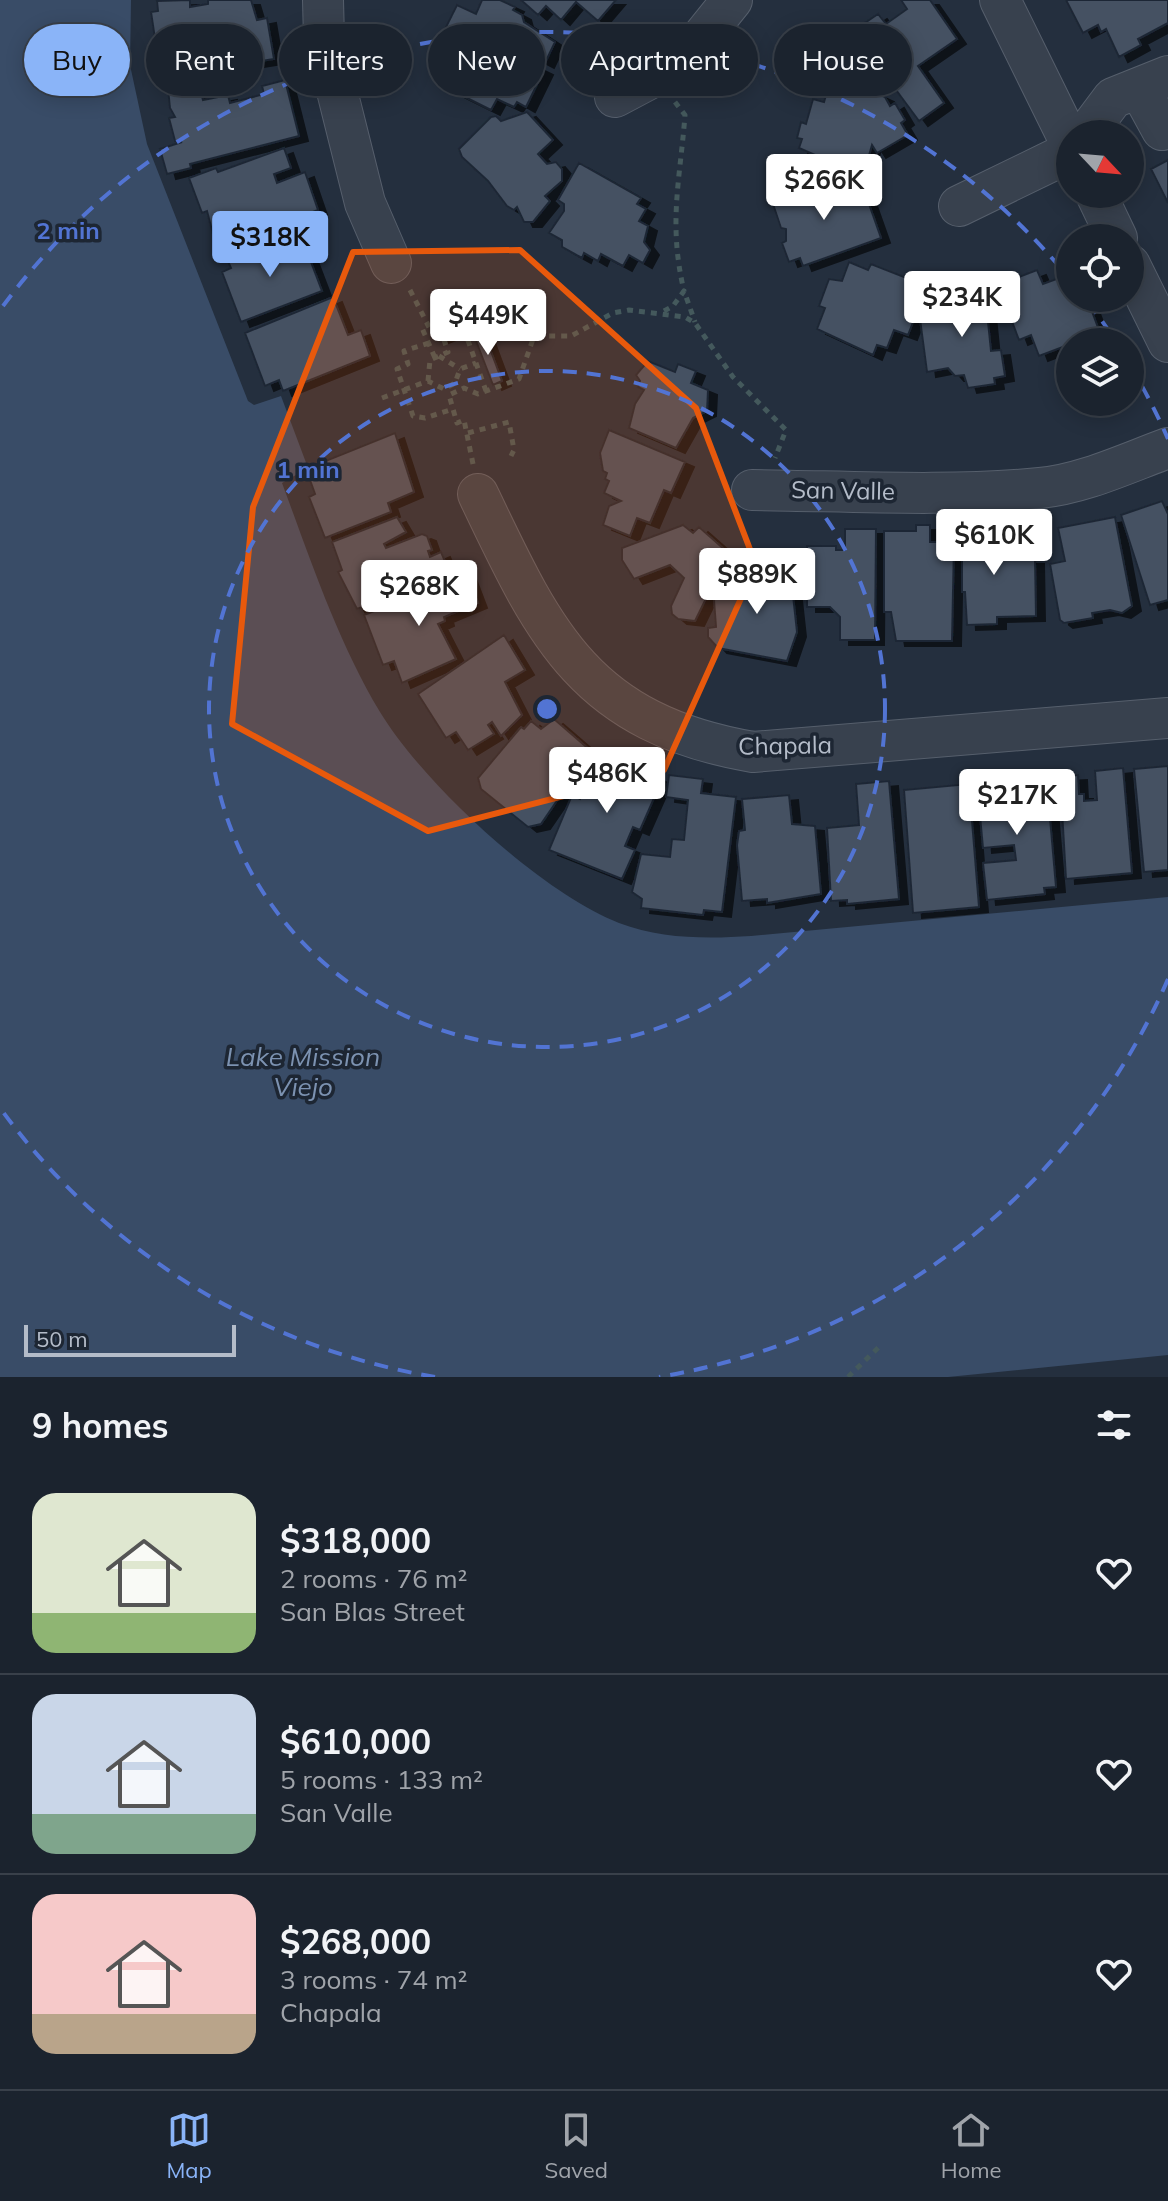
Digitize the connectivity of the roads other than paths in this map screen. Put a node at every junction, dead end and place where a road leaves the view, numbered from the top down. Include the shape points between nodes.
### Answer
1 (323, 0) edge
2 (732, 0) edge
3 (1000, 0) edge
4 (1154, 82) edge
5 (615, 97) dead end
6 (1059, 120) edge
7 (1096, 120) edge
8 (1153, 134) edge
9 (1056, 159) edge
10 (959, 206) dead end
11 (391, 263) road end
12 (1144, 293) edge
13 (1168, 342) edge
14 (1168, 448) edge
15 (759, 490) road end
16 (478, 494) road end
17 (1168, 718) edge

1 - 11 street via 324,39 365,203
2 - 5 street via 683,61
3 - 6 street
4 - 7 street via 1113,98
4 - 8 street
9 - 10 street
12 - 13 street
14 - 15 street, San Valle via 1042,488
16 - 17 street, Chapala via 527,598 563,651 629,710 713,745 753,752

